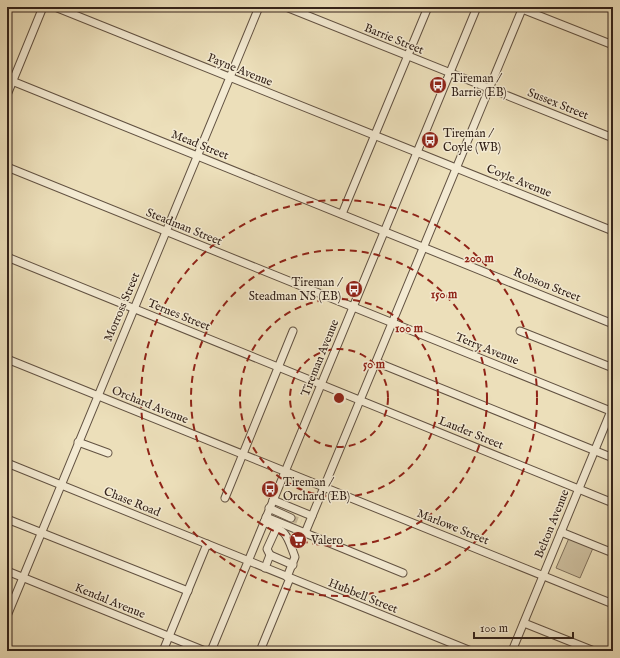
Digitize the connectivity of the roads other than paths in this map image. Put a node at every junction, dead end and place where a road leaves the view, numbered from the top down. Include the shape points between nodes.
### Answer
1 (43, 7) edge
2 (55, 7) edge
3 (259, 7) edge
4 (286, 7) edge
5 (428, 7) edge
6 (477, 7) edge
7 (521, 8) edge
8 (613, 45) edge
9 (408, 56) junction
10 (450, 73) junction
11 (229, 77) junction
12 (10, 80) edge
13 (490, 89) junction
14 (7, 95) edge
15 (375, 136) junction
16 (613, 138) edge
17 (417, 153) junction
18 (197, 156) junction
19 (7, 167) edge
20 (456, 168) junction
21 (342, 214) junction
22 (384, 231) junction
23 (613, 231) edge
24 (166, 232) junction
25 (424, 247) junction
26 (7, 257) edge
27 (353, 307) junction
28 (134, 308) junction
29 (393, 323) junction
30 (613, 324) edge
31 (294, 331) dead end
32 (520, 331) dead end
33 (7, 359) edge
34 (376, 362) junction
35 (279, 367) junction
36 (613, 368) edge
37 (321, 384) junction
38 (98, 396) junction
39 (361, 400) junction
40 (612, 410) edge
41 (78, 442) junction
42 (594, 450) junction
43 (108, 453) dead end
44 (243, 454) junction
45 (613, 458) edge
46 (7, 463) edge
47 (285, 471) junction
48 (60, 485) junction
49 (324, 487) junction
50 (579, 489) junction
51 (225, 498) dead end
52 (273, 500) junction
53 (613, 503) edge
54 (269, 508) junction
55 (312, 516) junction
56 (291, 518) tunnel mouth
57 (7, 519) edge
58 (265, 519) junction
59 (301, 522) tunnel mouth
60 (308, 525) junction
61 (276, 527) junction
62 (561, 532) junction
63 (41, 533) junction
64 (305, 533) junction
65 (207, 544) junction
66 (255, 544) junction
67 (269, 552) junction
68 (613, 553) edge
69 (248, 561) junction
70 (293, 565) junction
71 (265, 568) junction
72 (7, 571) edge
73 (403, 573) dead end
74 (543, 576) junction
75 (23, 577) junction
76 (289, 577) junction
77 (188, 591) junction
78 (613, 604) edge
79 (7, 616) edge
80 (524, 622) junction
81 (169, 637) junction
82 (163, 651) edge
83 (204, 651) edge
84 (210, 651) edge
85 (260, 651) edge
86 (471, 651) edge
87 (512, 651) edge
88 (594, 651) edge

1 - 12 street
2 - 11 street, Payne Avenue
3 - 11 street, Morross Street
4 - 9 street, Barrie Street
5 - 9 street
6 - 10 street, Tireman Avenue
7 - 8 street
7 - 13 street
9 - 10 street, Barrie Street
9 - 15 street
10 - 13 street, Sussex Street
10 - 17 street, Tireman Avenue
11 - 15 street, Payne Avenue
11 - 18 street, Morross Street
12 - 14 street
12 - 18 street, Mead Street
13 - 16 street, Sussex Street
13 - 20 street
15 - 17 street, Payne Avenue
15 - 21 street
17 - 20 street, Coyle Avenue
17 - 22 street, Tireman Avenue
18 - 21 street, Mead Street
18 - 24 street, Morross Street
19 - 24 street, Steadman Street
20 - 23 street, Coyle Avenue
20 - 25 street
21 - 22 street, Mead Street
22 - 25 street, Robson Street
22 - 27 street, Tireman Avenue
24 - 27 street, Steadman Street
24 - 28 street, Morross Street
25 - 29 street
25 - 30 street, Robson Street
26 - 28 street, Ternes Street
27 - 29 street, Terry Avenue
27 - 37 street, Tireman Avenue
28 - 35 street, Ternes Street
28 - 38 street, Morross Street
29 - 34 street
29 - 40 street, Terry Avenue
31 - 35 street
32 - 36 street
33 - 38 street, Orchard Avenue
34 - 39 street
34 - 42 street
35 - 37 street, Ternes Street
35 - 44 street
37 - 39 street, Lauder Street
37 - 47 street, Tireman Avenue
38 - 41 street, Morross Street
38 - 44 street, Orchard Avenue
39 - 49 street
39 - 50 street, Lauder Street
40 - 42 street, Belton Avenue
41 - 43 street
41 - 48 street, Morross Street
42 - 45 street
42 - 50 street, Belton Avenue
44 - 47 street, Orchard Avenue
44 - 51 street
46 - 48 street, Chase Road
47 - 49 street, Marlowe Street
47 - 52 street, Tireman Avenue
48 - 63 street, Morross Street
48 - 65 street, Chase Road
49 - 55 street
49 - 74 street, Marlowe Street
50 - 53 street, Lauder Street
50 - 62 street, Belton Avenue
52 - 54 street, Tireman Avenue
52 - 55 street
54 - 56 street
54 - 58 street, Tireman Avenue
55 - 60 street
57 - 63 street
58 - 61 street
58 - 64 street
58 - 66 street, Tireman Avenue
59 - 60 street
60 - 64 street
61 - 67 street
61 - 70 street via 287,534 295,557
62 - 68 street
62 - 74 street, Belton Avenue
63 - 75 street, Morross Street
63 - 77 street
64 - 73 street
65 - 69 street, Chase Road
65 - 77 street
66 - 67 street
66 - 69 street, Tireman Avenue
67 - 70 street
67 - 71 street
69 - 71 street, Hubbell Street
69 - 84 street, Tireman Avenue
70 - 76 street
71 - 76 street, Hubbell Street
72 - 75 street, Kendal Avenue
74 - 78 street, Marlowe Street
74 - 80 street, Belton Avenue
75 - 79 street, Morross Street
75 - 81 street, Kendal Avenue
76 - 85 street
76 - 86 street, Hubbell Street
77 - 81 street
80 - 87 street, Belton Avenue
80 - 88 street
81 - 82 street
81 - 83 street, Kendal Avenue

